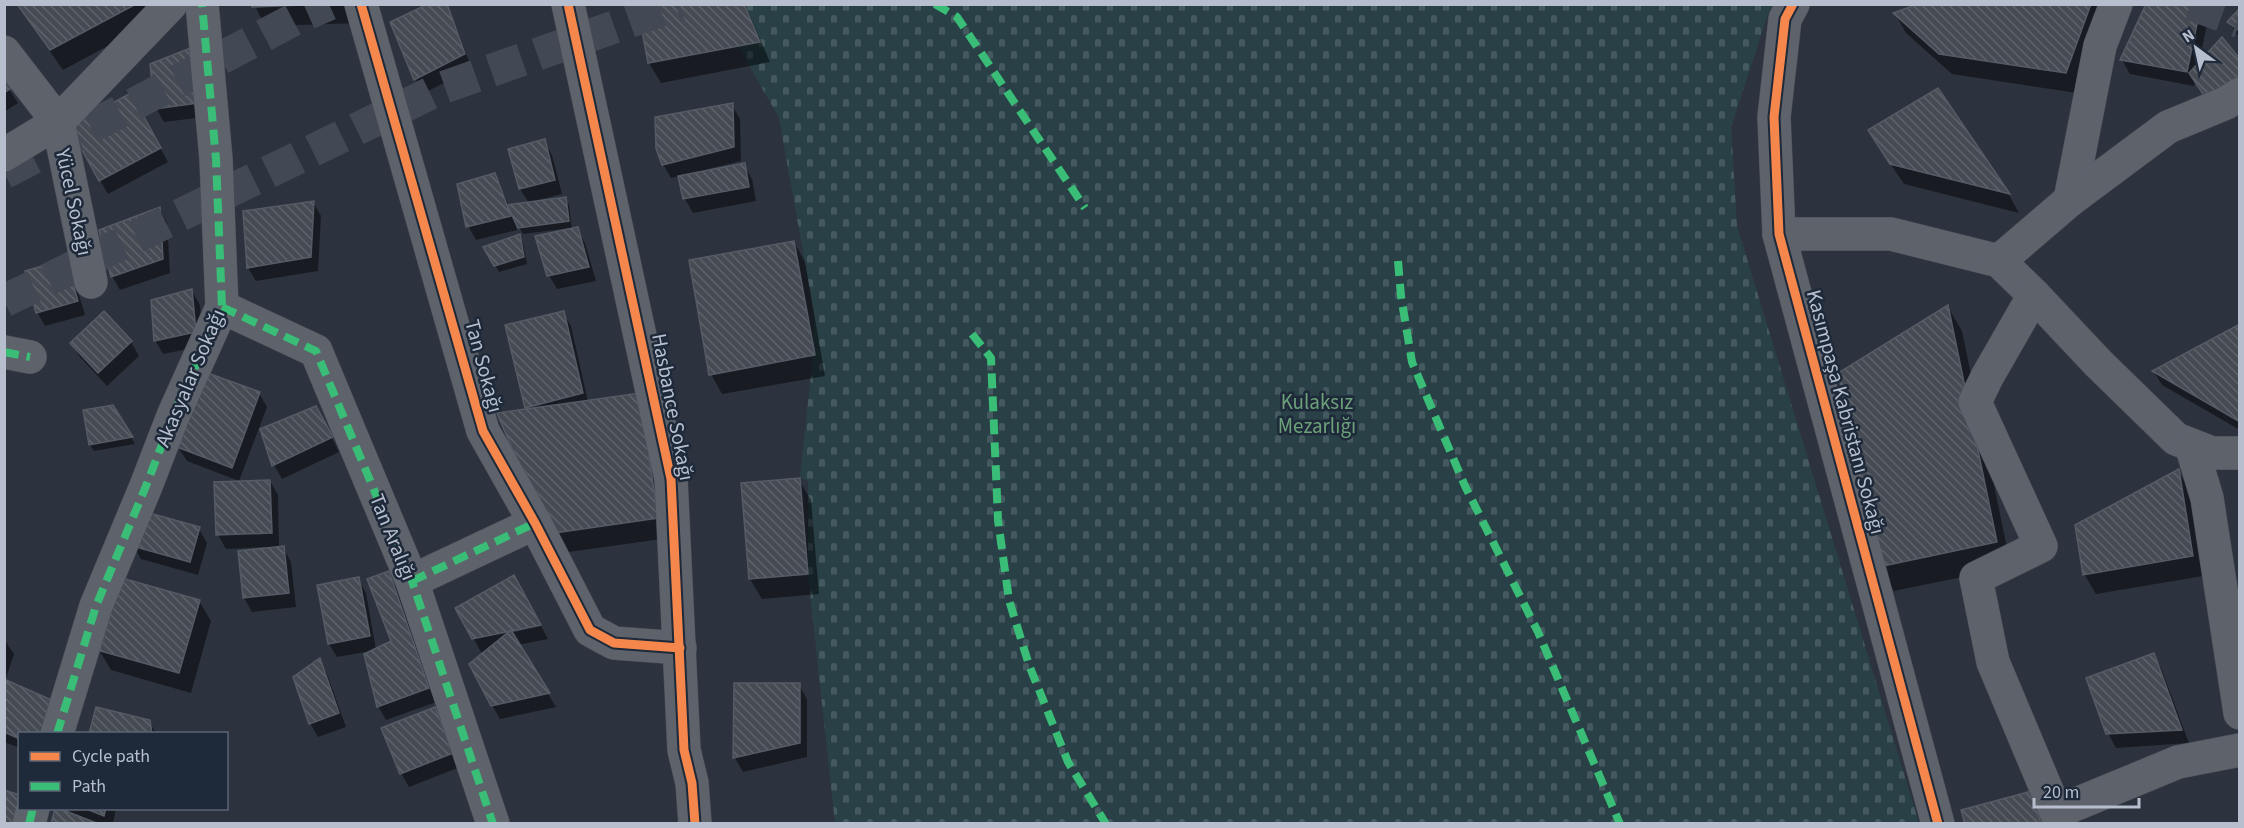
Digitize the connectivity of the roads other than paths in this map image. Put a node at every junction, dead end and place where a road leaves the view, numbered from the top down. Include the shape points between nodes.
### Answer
1 (171, 4) edge
2 (202, 4) edge
3 (362, 4) edge
4 (568, 4) edge
5 (1793, 4) edge
6 (2116, 4) edge
7 (4, 52) edge
8 (2240, 94) edge
9 (58, 122) junction
10 (4, 155) edge
11 (2070, 200) junction
12 (1779, 234) junction
13 (1999, 261) junction
14 (91, 282) dead end
15 (2034, 295) junction
16 (222, 307) junction
17 (2191, 445) junction
18 (2240, 453) edge
19 (535, 523) junction
20 (412, 581) junction
21 (680, 648) junction
22 (2239, 712) edge
23 (58, 732) edge
24 (2240, 750) edge
25 (2059, 818) edge
26 (493, 824) edge
27 (695, 824) edge
28 (1938, 824) edge

1 - 9 street
2 - 16 street, Akasyalar Sokağı via 216,159
3 - 19 street, Tan Sokağı via 483,430
4 - 21 street, Hasbance Sokağı via 671,479
5 - 12 street, Kasımpaşa Kabristanı Sokağı via 1785,19 1774,117
6 - 11 street via 2100,46
7 - 9 street
8 - 11 street via 2168,127
9 - 10 street
9 - 14 street, Yücel Sokağı
11 - 13 street
12 - 13 street via 1891,234
12 - 28 street, Kasımpaşa Kabristanı Sokağı
13 - 15 street
15 - 17 street via 2176,439
15 - 25 street via 1975,402 2041,546 1976,578 1993,662
16 - 20 street, Tan Aralığı via 316,351
16 - 23 street, Akasyalar Sokağı via 96,606
17 - 18 street via 2212,453
17 - 22 street via 2206,498
19 - 20 street
19 - 21 street, Tan Sokağı via 590,630 615,643
20 - 26 street, Tan Aralığı
21 - 27 street, Hasbance Sokağı via 684,750 692,783
24 - 25 street via 2178,762

